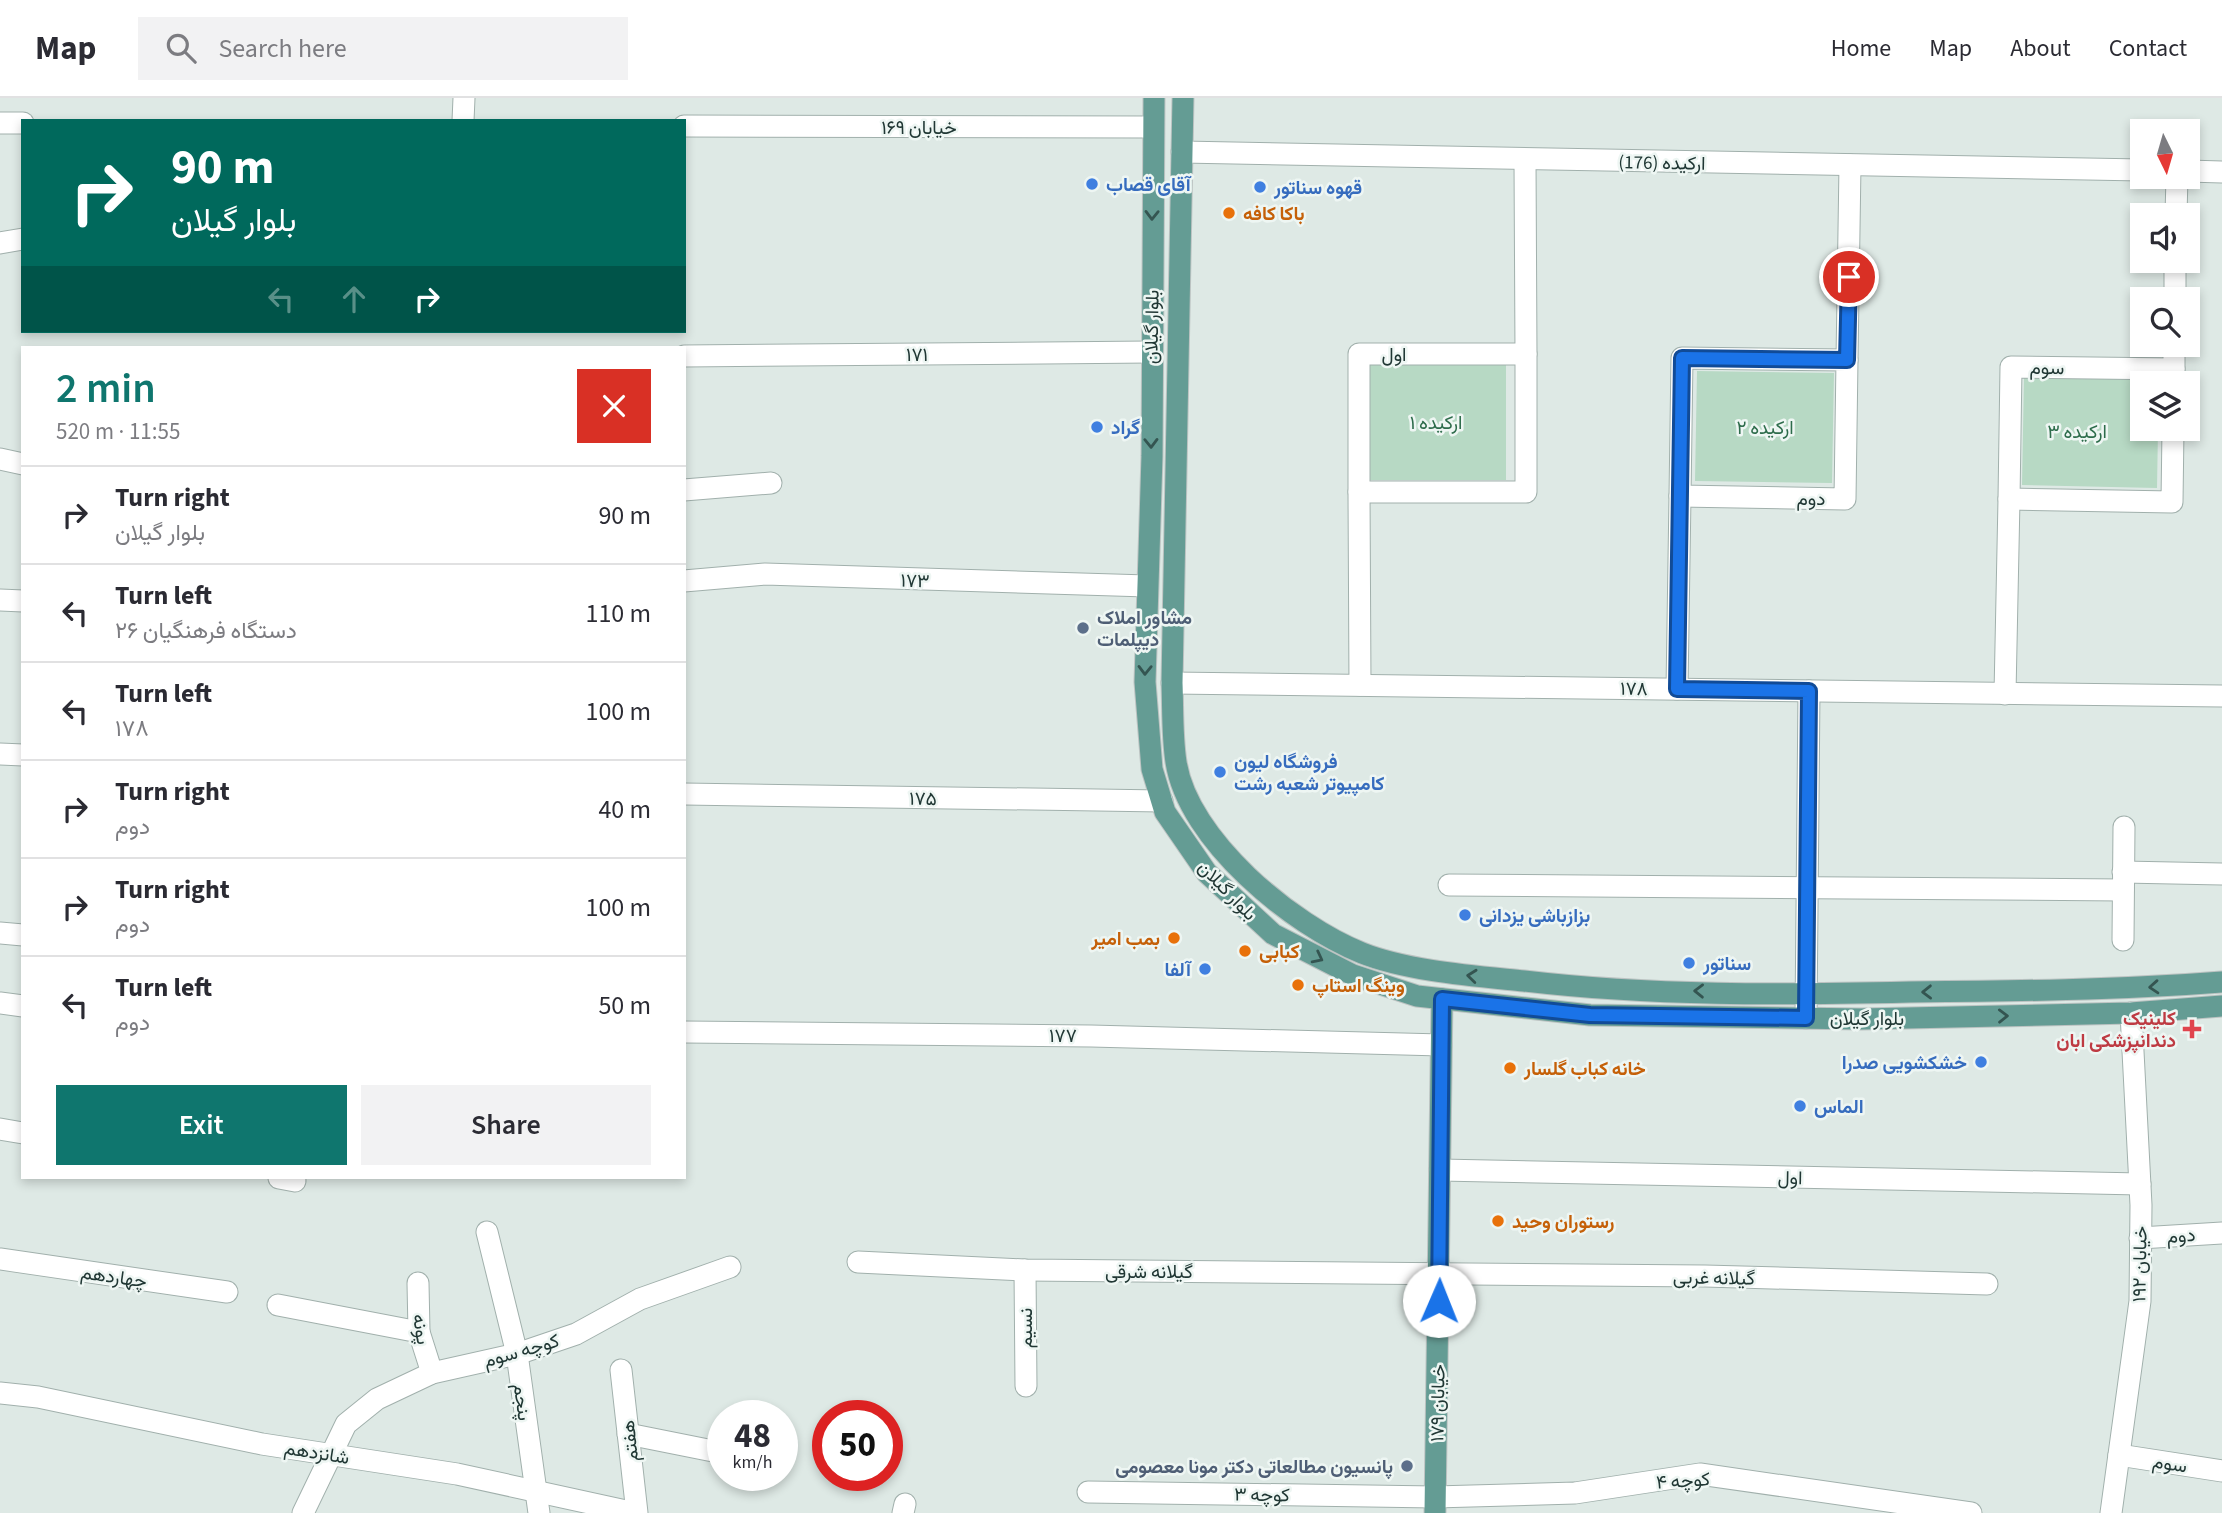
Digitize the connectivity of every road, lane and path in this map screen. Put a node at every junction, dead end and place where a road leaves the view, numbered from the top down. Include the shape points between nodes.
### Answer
1 (464, 98) edge
2 (1154, 98) edge
3 (1184, 98) edge
4 (463, 119) edge
5 (0, 123) edge
6 (21, 123) edge
7 (686, 126) edge
8 (1153, 127) junction
9 (1182, 152) junction
10 (1525, 160) junction
11 (1850, 166) junction
12 (2130, 170) edge
13 (2200, 171) edge
14 (2222, 172) edge
15 (21, 239) edge
16 (0, 243) edge
17 (1150, 352) junction
18 (1525, 354) junction
19 (686, 356) edge
20 (1847, 360) junction
21 (2130, 374) edge
22 (2173, 441) edge
23 (0, 459) edge
24 (21, 464) edge
25 (771, 483) dead end
26 (686, 490) edge
27 (1359, 492) junction
28 (1680, 496) junction
29 (2009, 499) junction
30 (686, 581) edge
31 (1147, 586) junction
32 (0, 600) edge
33 (21, 601) edge
34 (1172, 683) junction
35 (1360, 685) junction
36 (1677, 689) junction
37 (1809, 691) junction
38 (2005, 694) junction
39 (2222, 696) edge
40 (0, 754) edge
41 (21, 755) edge
42 (686, 794) edge
43 (1162, 801) junction
44 (2123, 827) dead end
45 (2222, 874) edge
46 (2123, 881) junction
47 (1449, 885) dead end
48 (1806, 888) junction
49 (0, 933) edge
50 (21, 935) edge
51 (2123, 940) dead end
52 (2222, 982) edge
53 (1804, 994) junction
54 (1442, 999) junction
55 (0, 1003) edge
56 (21, 1006) edge
57 (2222, 1006) edge
58 (2131, 1013) junction
59 (1806, 1018) junction
60 (686, 1031) edge
61 (1441, 1045) junction
62 (0, 1129) edge
63 (21, 1133) edge
64 (1440, 1170) junction
65 (2140, 1184) junction
66 (486, 1232) dead end
67 (2222, 1233) edge
68 (2140, 1238) junction
69 (0, 1259) edge
70 (858, 1262) dead end
71 (730, 1267) dead end
72 (1025, 1270) junction
73 (1440, 1273) junction
74 (418, 1283) dead end
75 (1987, 1284) dead end
76 (228, 1292) dead end
77 (278, 1305) dead end
78 (419, 1332) junction
79 (517, 1354) junction
80 (621, 1370) dead end
81 (432, 1373) junction
82 (1026, 1386) dead end
83 (0, 1394) edge
84 (628, 1434) junction
85 (707, 1450) edge
86 (331, 1454) junction
87 (2119, 1455) junction
88 (2222, 1471) edge
89 (536, 1490) junction
90 (1088, 1492) dead end
91 (1435, 1505) edge
92 (303, 1513) edge
93 (539, 1513) edge
94 (636, 1513) edge
95 (1971, 1513) edge
96 (2111, 1513) edge

1 - 4 street
2 - 8 main road, بلوار گیلان
3 - 9 main road, بلوار گیلان
5 - 6 street
7 - 8 street, خیابان ۱۶۹
8 -> 17 main road, بلوار گیلان
9 - 10 street, ارکیده (176)
9 - 34 main road, بلوار گیلان
10 - 11 street, ارکیده (176)
10 - 18 street
11 - 12 street, ارکیده (176)
11 - 20 street, دوم
13 - 14 street
15 - 16 street
17 - 19 street, ۱۷۱
17 -> 31 main road, بلوار گیلان
18 - 27 street, اول via 1359,354
18 - 27 street via 1526,492
20 - 28 street via 1682,358
20 - 28 street, دوم via 1845,499
21 - 29 street, سوم via 2011,367
22 - 29 street via 2172,502
23 - 24 street
25 - 26 street
27 - 35 street, اول
28 - 36 street
29 - 38 street, سوم
30 - 31 street, ۱۷۳ via 765,574
31 -> 43 main road, بلوار گیلان via 1145,682 1152,769
32 - 33 street
34 - 35 street, ۱۷۸
53 -> 34 main road, بلوار گیلان via 1587,989 1455,974 1362,953 1289,911 1231,862 1193,812 1176,764
35 - 36 street, ۱۷۸
36 - 37 street, ۱۷۸
37 - 38 street, ۱۷۸
37 - 48 street
38 - 39 street, ۱۷۸
40 - 41 street
42 - 43 street, ۱۷۵
43 -> 54 main road, بلوار گیلان via 1207,873 1273,934 1353,975 1417,996
44 - 46 street
45 - 46 street
46 - 48 street
46 - 51 street
47 - 48 street
48 - 53 street
49 - 50 street
52 -> 53 main road, بلوار گیلان via 2130,989
53 - 59 street
54 - 59 main road, بلوار گیلان via 1590,1015
54 - 61 main road, خیابان ۱۷۹
55 - 56 street
57 - 58 main road, بلوار گیلان
59 -> 58 main road, بلوار گیلان
58 - 65 street, خیابان ۱۹۲
60 - 61 street, ۱۷۷
61 - 64 main road, خیابان ۱۷۹
62 - 63 street
64 - 65 street, اول
64 - 73 main road, خیابان ۱۷۹
65 - 68 street, خیابان ۱۹۲
66 - 79 street, پنجم
67 - 68 street, دوم
68 - 87 street, خیابان ۱۹۲ via 2140,1301
69 - 76 street, چهاردهم
70 - 72 street, گیلانه شرقی
71 - 79 street, کوچه سوم via 640,1299 576,1334
72 - 73 street, گیلانه شرقی
72 - 82 street, نسیم
73 - 75 street, گیلانه غربی
73 - 91 main road, خیابان ۱۷۹
74 - 78 street, پونه
77 - 78 street
78 - 81 street, پونه
79 - 81 street, کوچه سوم
79 - 89 street, پنجم
80 - 84 street, هفتم
81 - 86 street, کوچه سوم via 377,1399 346,1424
83 - 86 street, شانزدهم via 38,1397
84 - 85 street
84 - 94 street, هفتم
86 - 89 street, شانزدهم
86 - 92 street
87 - 88 street, سوم
87 - 96 street, خیابان ۱۹۲
89 - 93 street, پنجم
89 - 94 street, شانزدهم
90 - 91 street, کوچه ۳
91 - 95 street, کوچه ۴ via 1575,1493 1700,1474

